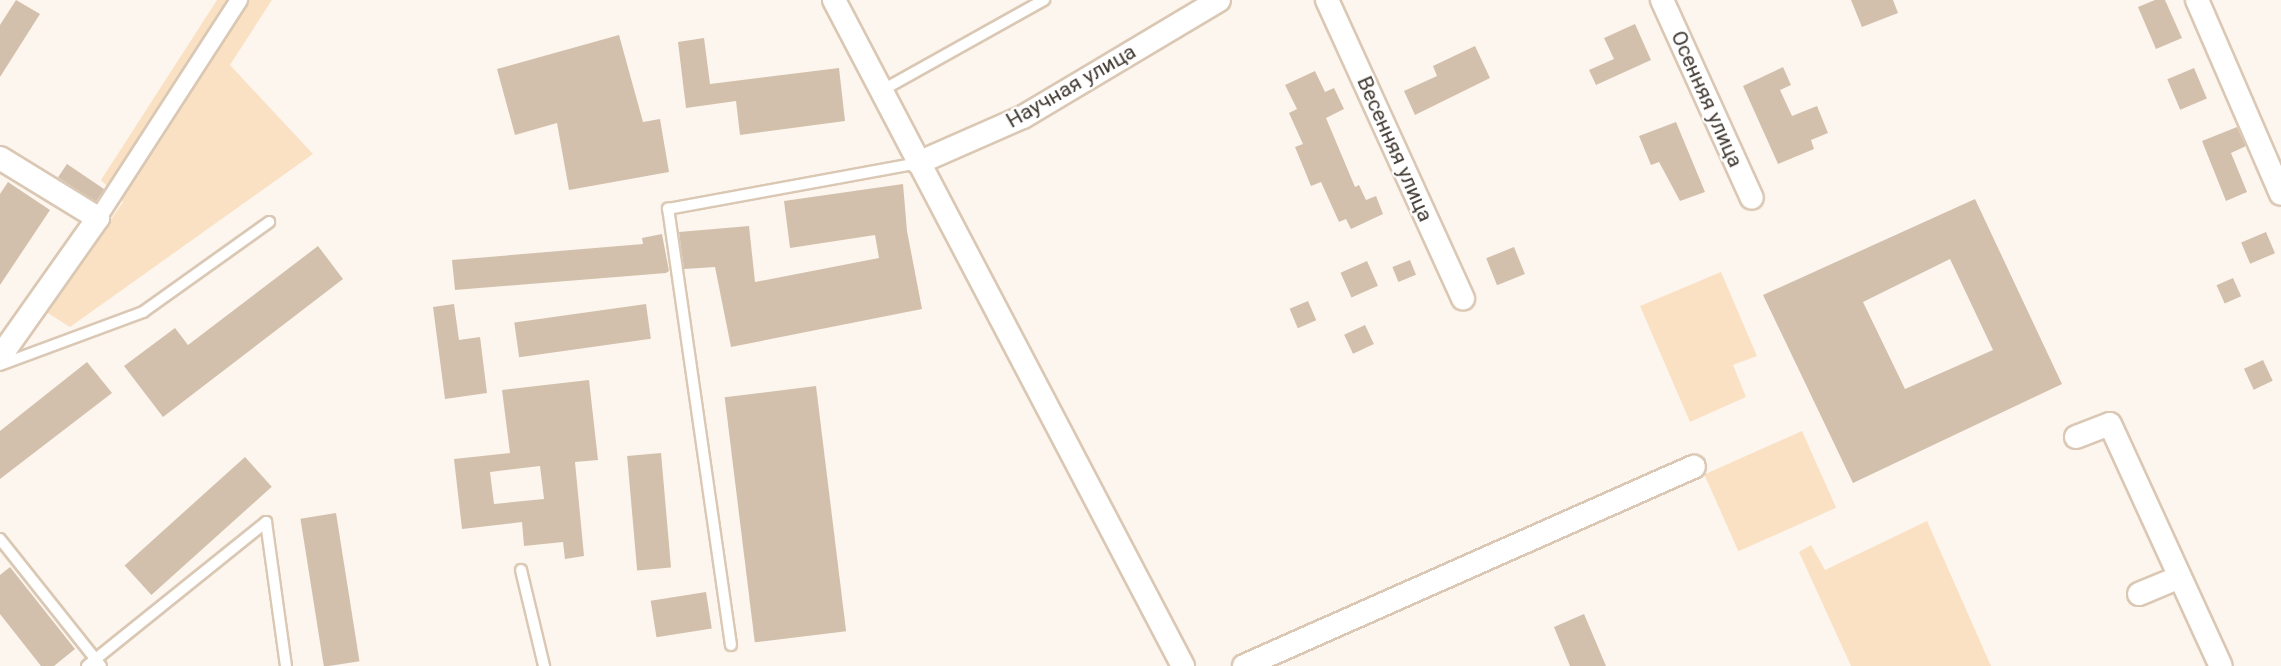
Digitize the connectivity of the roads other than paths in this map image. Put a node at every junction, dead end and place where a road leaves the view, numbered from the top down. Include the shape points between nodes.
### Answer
1 (239, 0) edge
2 (834, 0) edge
3 (1044, 0) edge
4 (1219, 0) edge
5 (1327, 0) edge
6 (1662, 0) edge
7 (2196, 0) edge
8 (880, 90) junction
9 (0, 158) edge
10 (918, 163) junction
11 (2281, 194) edge
12 (1752, 198) dead end
13 (98, 218) junction
14 (268, 222) dead end
15 (1463, 298) dead end
16 (0, 357) edge
17 (0, 365) edge
18 (2076, 436) dead end
19 (1694, 467) dead end
20 (0, 538) edge
21 (522, 570) dead end
22 (2180, 577) junction
23 (2139, 594) dead end
24 (731, 645) dead end
25 (95, 664) edge
26 (286, 666) edge
27 (544, 666) edge
28 (1183, 666) edge
29 (1244, 666) edge
30 (2221, 666) edge

1 - 13 street
2 - 8 street
3 - 8 lane
4 - 10 street, Научная улица via 1023,117
5 - 15 street, Весенняя улица
6 - 12 street, Осенняя улица
7 - 11 street
8 - 10 street
9 - 13 street
10 - 24 lane via 668,209
10 - 28 street
13 - 16 street
14 - 17 lane via 143,312
18 - 22 street via 2110,424
19 - 29 street
20 - 25 lane
21 - 27 lane
22 - 23 street
22 - 30 street
25 - 26 lane via 266,522

